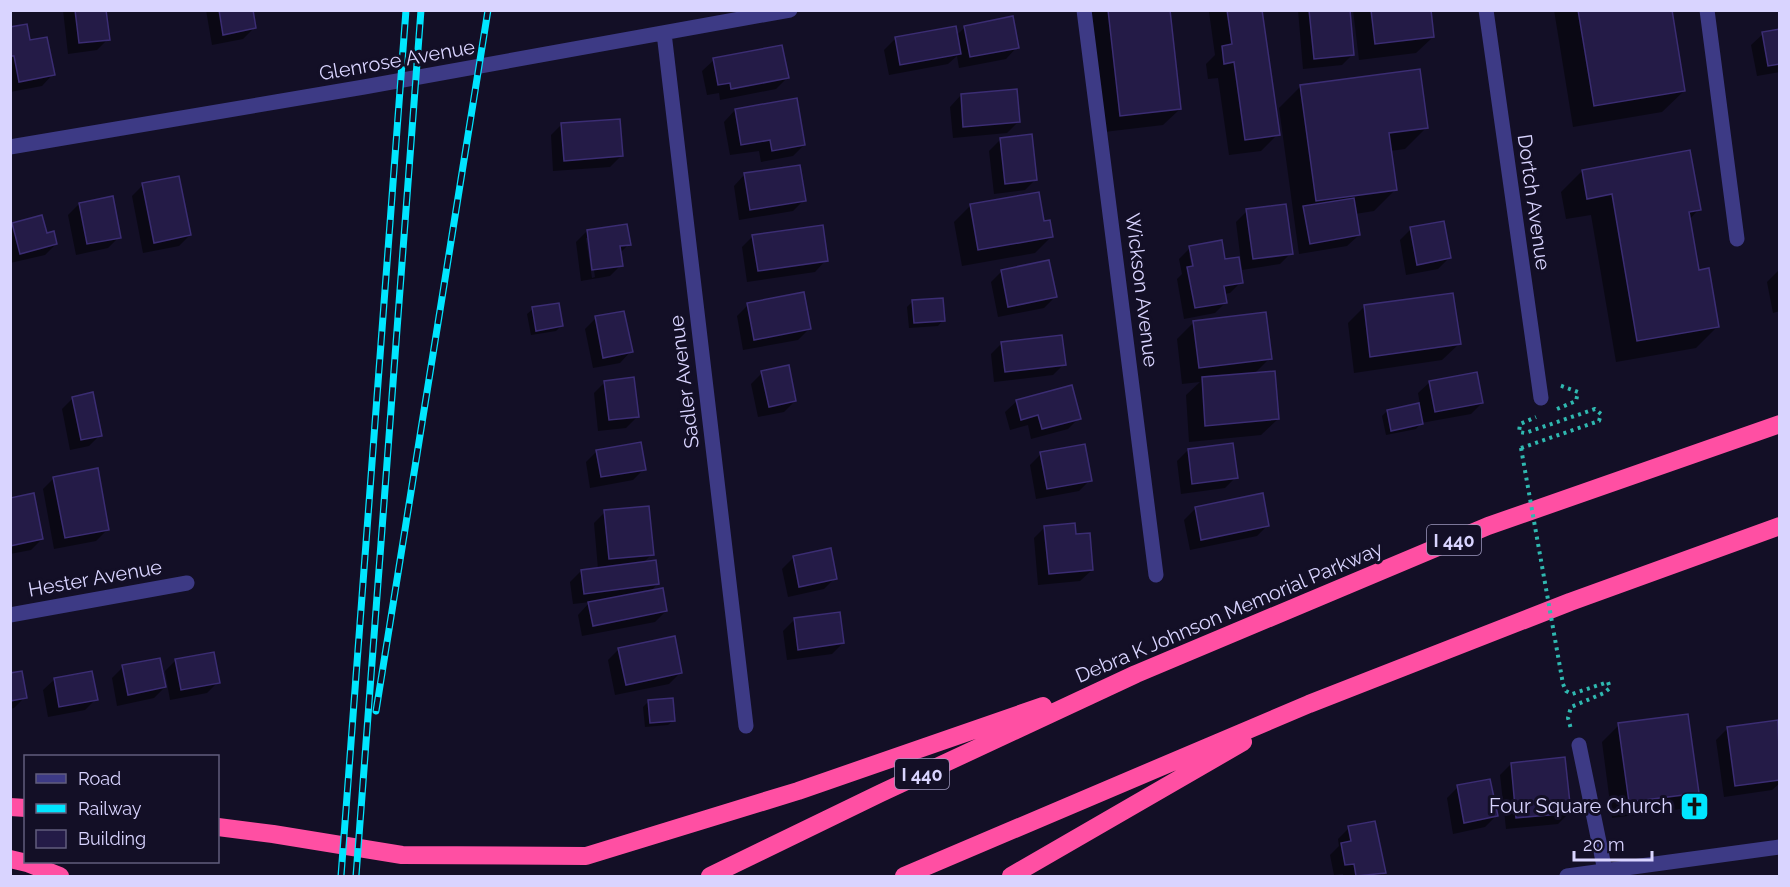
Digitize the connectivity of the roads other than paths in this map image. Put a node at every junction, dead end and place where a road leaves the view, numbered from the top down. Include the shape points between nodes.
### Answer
1 (790, 10) edge
2 (1084, 10) edge
3 (1486, 10) edge
4 (1707, 10) edge
5 (730, 16) edge
6 (664, 33) junction
7 (10, 147) edge
8 (1737, 239) dead end
9 (1540, 398) dead end
10 (1779, 424) edge
11 (1779, 526) edge
12 (1156, 575) dead end
13 (187, 583) dead end
14 (10, 615) edge
15 (1136, 674) junction
16 (1309, 704) junction
17 (746, 726) dead end
18 (1579, 745) road end
19 (219, 827) edge
20 (1779, 847) edge
21 (27, 863) edge
22 (1605, 871) junction
23 (60, 876) edge
24 (710, 876) edge
25 (904, 876) edge
26 (1011, 876) edge
27 (1567, 876) edge

1 - 5 street, Glenrose Avenue
2 - 12 street, Wickson Avenue
3 - 9 street, Dortch Avenue
4 - 8 street
5 - 6 street, Glenrose Avenue
6 - 7 street, Glenrose Avenue
6 - 17 street, Sadler Avenue
10 - 15 highway, Debra K Johnson Memorial Parkway / I 440 via 1488,526
11 - 16 highway
13 - 14 street, Hester Avenue
15 - 19 highway via 798,791 586,856 402,855
15 - 24 highway, Debra K Johnson Memorial Parkway / I 440
16 - 25 highway
16 - 26 highway
18 - 22 street
20 - 22 street
21 - 23 highway
22 - 27 street

